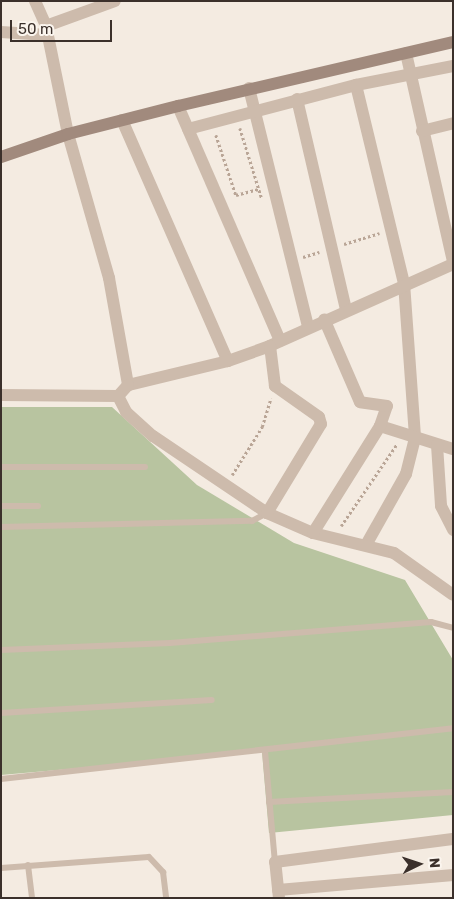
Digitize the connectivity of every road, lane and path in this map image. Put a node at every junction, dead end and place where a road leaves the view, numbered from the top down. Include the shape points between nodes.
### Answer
1 (35, 1) edge
2 (116, 1) edge
3 (47, 30) junction
4 (1, 32) edge
5 (453, 42) edge
6 (406, 53) junction
7 (453, 66) edge
8 (410, 75) junction
9 (356, 85) junction
10 (249, 88) junction
11 (297, 99) junction
12 (178, 106) junction
13 (254, 110) junction
14 (236, 115) junction
15 (122, 120) junction
16 (212, 122) junction
17 (453, 123) edge
18 (188, 129) junction
19 (422, 131) junction
20 (68, 134) junction
21 (1, 157) edge
22 (453, 263) edge
23 (404, 283) junction
24 (346, 309) junction
25 (324, 319) junction
26 (308, 326) junction
27 (275, 343) junction
28 (228, 361) junction
29 (128, 385) junction
30 (275, 386) junction
31 (1, 395) edge
32 (118, 396) junction
33 (380, 426) junction
34 (409, 436) junction
35 (437, 445) junction
36 (453, 449) edge
37 (1, 467) edge
38 (145, 467) dead end
39 (225, 487) junction
40 (1, 506) edge
41 (38, 506) dead end
42 (267, 513) junction
43 (1, 527) edge
44 (453, 530) edge
45 (313, 533) junction
46 (334, 538) junction
47 (366, 545) junction
48 (453, 595) edge
49 (453, 628) edge
50 (1, 650) edge
51 (212, 700) dead end
52 (1, 713) edge
53 (453, 728) edge
54 (265, 751) junction
55 (1, 779) edge
56 (453, 792) edge
57 (269, 802) junction
58 (453, 839) edge
59 (275, 862) junction
60 (28, 865) junction
61 (1, 868) edge
62 (453, 875) edge
63 (278, 894) edge
64 (32, 898) edge
65 (166, 898) edge

1 - 3 street
2 - 3 street
3 - 4 street
3 - 20 street
5 - 6 street
6 - 8 street
6 - 10 street
7 - 8 street
8 - 9 street
8 - 19 street
9 - 11 street
9 - 23 street
10 - 12 street
10 - 13 street
11 - 13 street
11 - 24 street
12 - 15 street
12 - 18 street
13 - 14 street
13 - 26 street
14 - 16 street
14 - 16 path via 259,189 236,195
15 - 20 street
15 - 28 street
16 - 18 street
17 - 19 street
18 - 27 street
19 - 22 street
20 - 21 street
20 - 29 street via 109,278
22 - 23 street
23 - 24 street
23 - 34 street
24 - 25 street
25 - 26 street
25 - 33 street via 360,402 387,406
26 - 27 street
27 - 28 street
27 - 30 street
28 - 29 street
29 - 32 street
30 - 39 path via 262,427
30 - 42 street via 319,417 321,424
31 - 32 street
32 - 39 street via 126,412 153,436
33 - 34 street
33 - 45 street
34 - 35 street
34 - 46 path
34 - 47 street via 406,474
35 - 36 street
35 - 44 street via 441,506
37 - 38 lane
39 - 42 street
40 - 41 lane
42 - 43 lane via 252,521
42 - 45 street
45 - 46 street
46 - 47 street
47 - 48 street via 408,560
49 - 50 lane via 432,622 170,643
51 - 52 lane
53 - 54 lane
54 - 55 lane
54 - 57 lane
56 - 57 lane
57 - 59 lane
58 - 59 street
59 - 63 street
60 - 61 lane
60 - 64 lane
60 - 65 lane via 149,857 163,872
62 - 63 street

